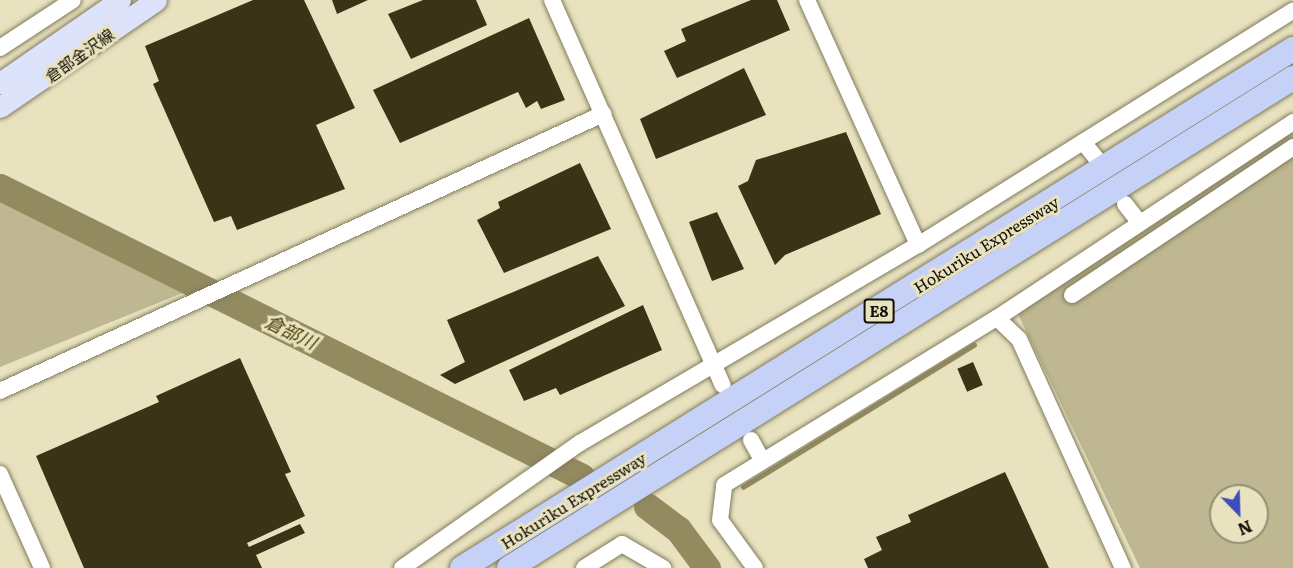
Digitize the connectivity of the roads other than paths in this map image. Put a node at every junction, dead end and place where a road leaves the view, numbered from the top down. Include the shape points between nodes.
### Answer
1 (73, 0) edge
2 (81, 0) edge
3 (120, 0) edge
4 (156, 0) edge
5 (552, 0) edge
6 (807, 0) edge
7 (1293, 11) edge
8 (93, 20) junction
9 (0, 48) edge
10 (1293, 49) edge
11 (1293, 78) edge
12 (0, 83) edge
13 (0, 107) edge
14 (603, 114) junction
15 (1292, 125) edge
16 (1083, 142) junction
17 (1293, 147) edge
18 (1095, 158) dead end
19 (1125, 204) dead end
20 (1139, 222) junction
21 (918, 245) junction
22 (1072, 296) dead end
23 (997, 318) junction
24 (715, 365) junction
25 (723, 385) dead end
26 (0, 391) edge
27 (751, 440) dead end
28 (761, 458) junction
29 (0, 474) edge
30 (42, 568) edge
31 (402, 568) edge
32 (462, 568) edge
33 (509, 568) edge
34 (584, 568) edge
35 (663, 568) edge
36 (755, 568) edge
37 (1123, 568) edge

1 - 9 street
2 - 8 street
3 - 8 main road, 倉部金沢線
4 - 13 main road, 倉部金沢線
5 - 14 street
6 - 21 street
7 - 16 street
8 - 12 main road, 倉部金沢線
10 - 32 highway, Hokuriku Expressway / E8
11 - 33 highway, Hokuriku Expressway / E8
14 - 24 street
14 - 26 street
15 - 20 street
16 - 18 street
16 - 21 street
17 - 22 street
19 - 20 street
20 - 23 street
21 - 24 street
23 - 28 street
23 - 37 street via 1019,339
24 - 25 street
24 - 31 street via 580,443
27 - 28 street
28 - 36 street via 724,485 720,520
29 - 30 street
34 - 35 street via 622,544

